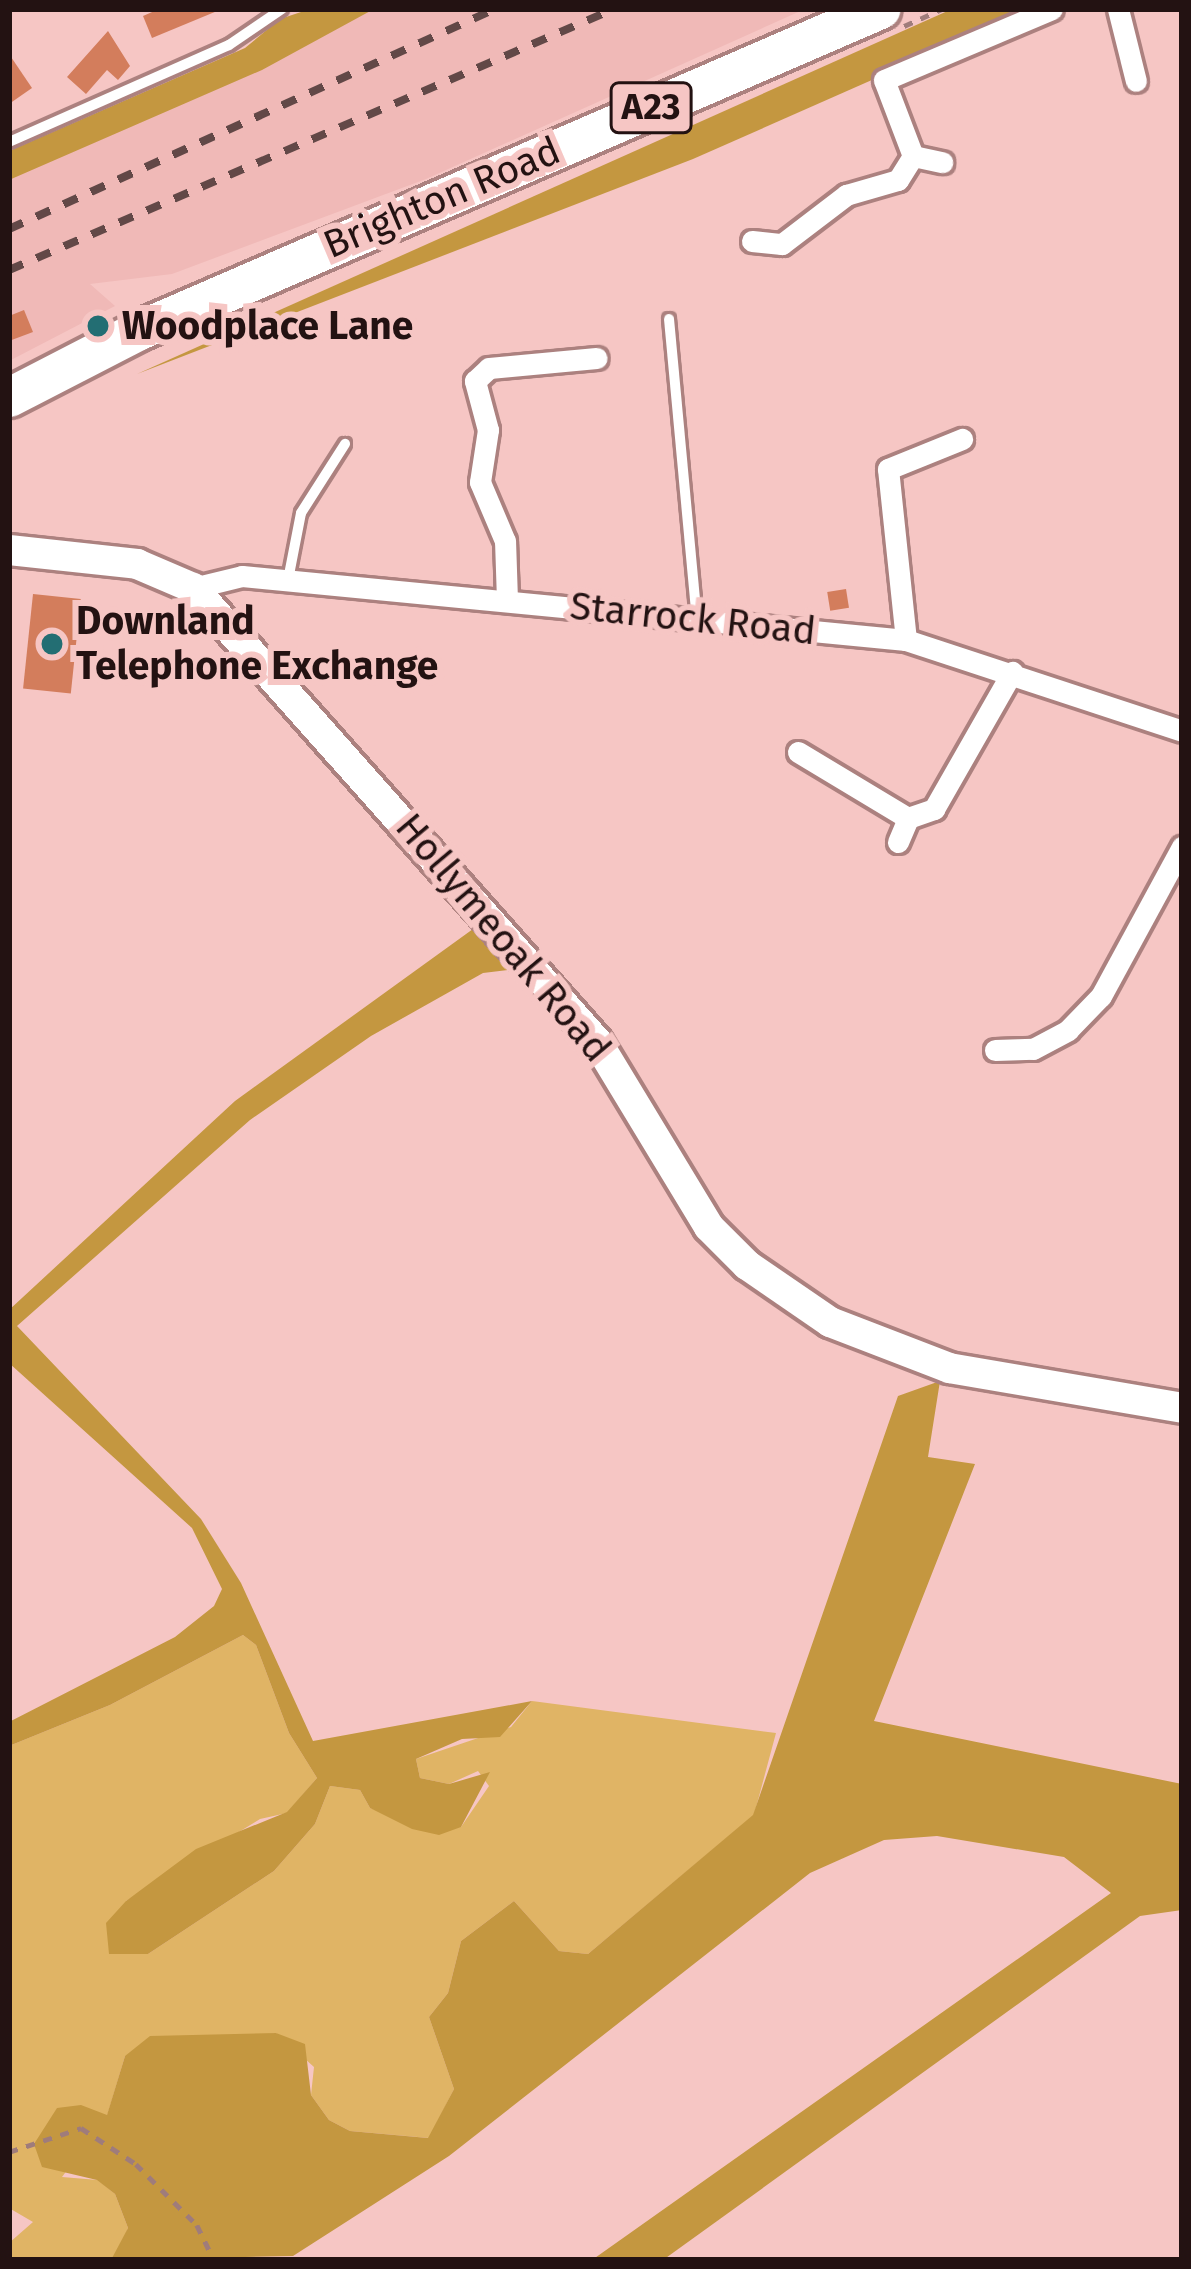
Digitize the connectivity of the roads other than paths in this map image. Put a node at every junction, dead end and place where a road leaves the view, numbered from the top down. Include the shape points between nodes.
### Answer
1 (282, 9) edge
2 (880, 9) edge
3 (1052, 9) edge
4 (1118, 9) edge
5 (1136, 81) dead end
6 (9, 142) edge
7 (913, 156) junction
8 (942, 162) dead end
9 (752, 241) dead end
10 (669, 319) dead end
11 (597, 358) dead end
12 (9, 397) edge
13 (962, 439) dead end
14 (345, 444) dead end
15 (9, 550) edge
16 (289, 580) junction
17 (194, 588) junction
18 (508, 599) junction
19 (697, 619) junction
20 (906, 640) junction
21 (1012, 672) junction
22 (1182, 731) edge
23 (798, 752) dead end
24 (908, 818) junction
25 (898, 842) dead end
26 (1182, 847) edge
27 (995, 1050) dead end
28 (1182, 1408) edge

1 - 6 lane via 229,45
2 - 12 highway, Brighton Road / A23 via 140,330
3 - 7 street via 884,80
4 - 5 street
7 - 8 street
7 - 9 street via 898,180 846,196 782,244
10 - 19 lane
11 - 18 street via 489,368 475,381 488,430 480,482 505,541
13 - 20 street via 888,469
14 - 16 lane via 301,513
15 - 17 street, Hollymeoak Road via 137,564
16 - 17 street, Starrock Road via 212,578
16 - 18 street, Starrock Road
17 - 28 street, Hollymeoak Road via 584,1027 710,1227 747,1265 830,1322 949,1368
18 - 19 street, Starrock Road
19 - 20 street, Starrock Road
20 - 21 street, Starrock Road
21 - 22 street, Starrock Road
21 - 24 street via 934,809
23 - 24 street
24 - 25 street
26 - 27 street via 1101,996 1068,1030 1033,1049

